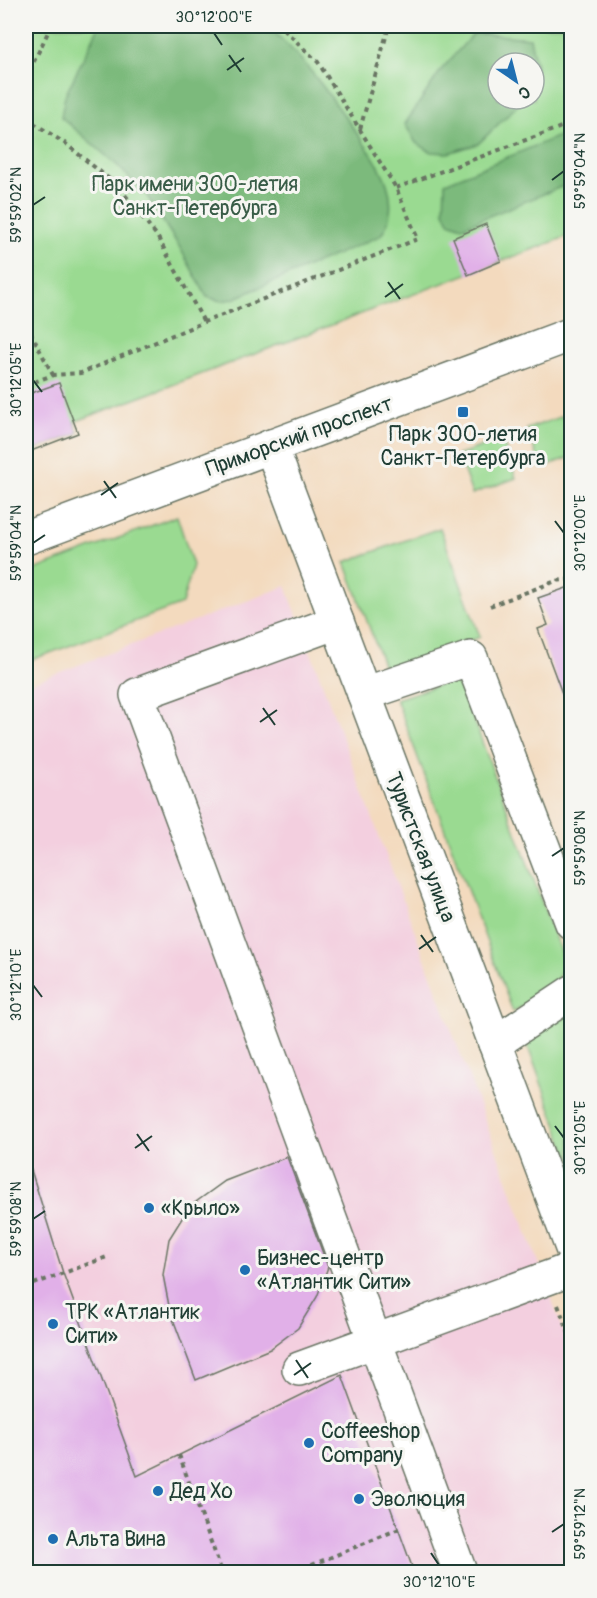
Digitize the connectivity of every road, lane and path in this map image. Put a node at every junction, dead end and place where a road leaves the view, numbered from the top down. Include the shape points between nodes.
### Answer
1 (51, 26) edge
2 (280, 26) edge
3 (389, 26) edge
4 (26, 78) edge
5 (26, 118) edge
6 (572, 123) edge
7 (360, 129) junction
8 (396, 188) junction
9 (204, 322) junction
10 (26, 324) edge
11 (572, 334) edge
12 (53, 375) junction
13 (26, 385) edge
14 (271, 446) junction
15 (26, 537) edge
16 (572, 579) edge
17 (490, 606) dead end
18 (337, 622) junction
19 (364, 694) junction
20 (572, 923) edge
21 (572, 992) edge
22 (495, 1042) junction
23 (572, 1248) edge
24 (107, 1257) dead end
25 (572, 1269) edge
26 (34, 1284) dead end
27 (375, 1341) junction
28 (299, 1369) dead end
29 (179, 1455) dead end
30 (399, 1529) dead end
31 (222, 1572) edge
32 (295, 1572) edge
33 (460, 1572) edge

1 - 4 path
2 - 7 path via 318,62
3 - 7 path
5 - 9 path via 119,187 157,236
6 - 8 path
7 - 8 path
8 - 9 path via 418,239
9 - 12 path via 81,373
10 - 12 path
11 - 14 street, Приморский проспект
12 - 13 path
14 - 15 street, Приморский проспект
14 - 18 street, Туристская улица
16 - 17 path via 556,580
18 - 19 street, Туристская улица
18 - 27 street via 137,695
19 - 20 street via 471,658
19 - 22 street, Туристская улица
21 - 22 street
22 - 23 street, Туристская улица
24 - 26 path
25 - 27 street
27 - 28 street
27 - 33 street
29 - 31 path
30 - 32 path

